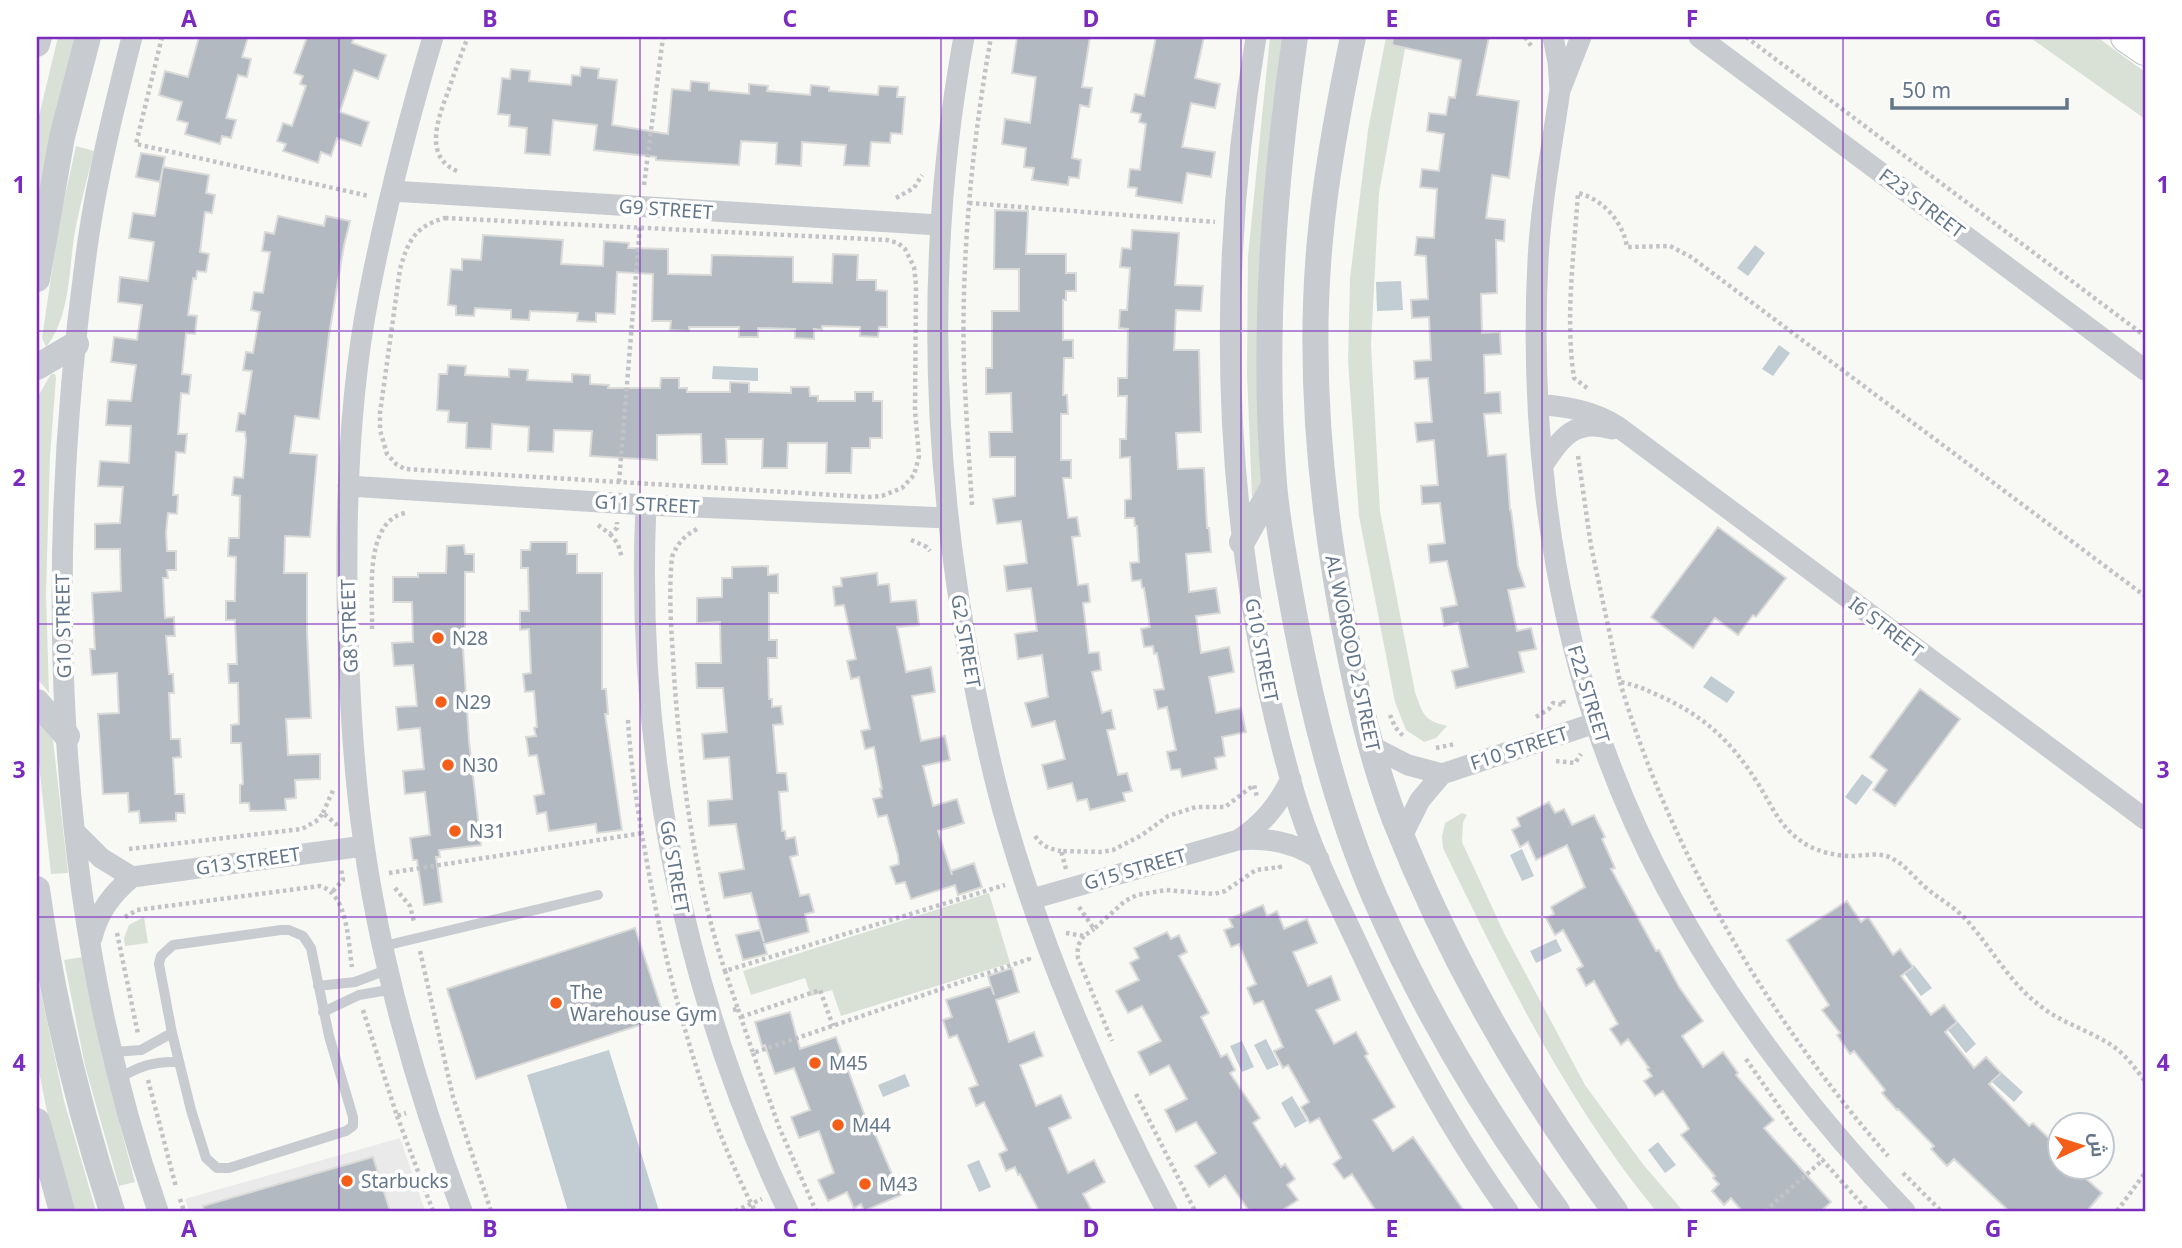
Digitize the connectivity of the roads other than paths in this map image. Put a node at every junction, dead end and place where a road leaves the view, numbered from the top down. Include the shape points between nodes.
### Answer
1 (39, 37) edge
2 (88, 37) edge
3 (132, 37) edge
4 (433, 37) edge
5 (964, 37) edge
6 (1256, 37) edge
7 (1295, 37) edge
8 (1353, 37) edge
9 (1552, 37) edge
10 (1559, 37) edge
11 (1568, 37) edge
12 (1581, 37) edge
13 (1699, 37) edge
14 (2126, 37) edge
15 (37, 44) edge
16 (2145, 50) edge
17 (1560, 90) junction
18 (391, 196) junction
19 (939, 225) junction
20 (37, 279) edge
21 (76, 344) junction
22 (37, 367) edge
23 (2145, 370) edge
24 (1538, 404) junction
25 (1627, 435) junction
26 (1543, 465) junction
27 (1274, 485) junction
28 (348, 486) junction
29 (646, 505) junction
30 (947, 518) junction
31 (1242, 542) junction
32 (37, 702) edge
33 (1595, 723) junction
34 (67, 736) junction
35 (1371, 746) junction
36 (1443, 774) junction
37 (1291, 779) junction
38 (2145, 819) edge
39 (76, 833) junction
40 (1402, 836) junction
41 (1238, 839) junction
42 (364, 846) junction
43 (1319, 859) junction
44 (132, 877) junction
45 (37, 889) edge
46 (598, 895) dead end
47 (1032, 899) junction
48 (91, 944) junction
49 (384, 946) junction
50 (392, 979) junction
51 (318, 986) junction
52 (323, 1012) junction
53 (172, 1033) junction
54 (113, 1052) junction
55 (178, 1062) junction
56 (120, 1078) junction
57 (37, 1121) edge
58 (156, 1206) edge
59 (62, 1211) edge
60 (112, 1211) edge
61 (462, 1211) edge
62 (788, 1211) edge
63 (1167, 1211) edge
64 (1508, 1211) edge
65 (1557, 1211) edge
66 (1615, 1211) edge
67 (1905, 1211) edge

1 - 15 street
2 - 20 street via 62,138
3 - 21 street, G10 STREET via 107,136
4 - 18 street, G8 STREET
5 - 19 street, G2 STREET
6 - 31 street, G10 STREET via 1233,223 1229,303 1229,383
7 - 27 street via 1272,282
8 - 35 street, AL WOROOD 2 STREET via 1320,240 1316,376 1335,578
9 - 17 street, F22 STREET
10 - 11 street
12 - 17 street, F22 STREET
13 - 23 street, F23 STREET
14 - 16 main road
17 - 24 street, F22 STREET via 1538,257
18 - 19 street, G9 STREET
18 - 28 street, G8 STREET via 369,295 355,390
19 - 30 street, G2 STREET via 937,370
21 - 22 street
21 - 34 street, G10 STREET via 62,539
24 - 25 street, I6 STREET via 1594,413
24 - 26 street, F22 STREET
25 - 26 street, I6 STREET via 1599,425 1576,429
25 - 38 street, I6 STREET
26 - 33 street, F22 STREET via 1557,569
27 - 31 street
27 - 65 street via 1305,672 1334,779 1375,898 1462,1069
28 - 29 street, G11 STREET
28 - 42 street, G8 STREET via 349,651
29 - 30 street, G11 STREET
29 - 62 street, G6 STREET via 649,682 659,784 686,927 710,1018 741,1105
30 - 47 street, G2 STREET via 979,707 1008,829
31 - 37 street, G10 STREET
32 - 34 street
33 - 36 street, F10 STREET
33 - 67 street, F22 STREET via 1643,838 1691,931 1746,1019 1810,1103
34 - 39 street, G10 STREET
35 - 36 street via 1408,765
35 - 40 street, AL WOROOD 2 STREET
36 - 40 street via 1420,800
37 - 41 street, G15 STREET via 1264,820
37 - 43 street, G10 STREET
39 - 44 street via 101,858
39 - 48 street, G10 STREET
40 - 66 street, AL WOROOD 2 STREET via 1489,1017 1549,1118
41 - 43 street, G15 STREET via 1288,843
41 - 47 street, G15 STREET
42 - 44 street, G13 STREET
42 - 49 street, G8 STREET via 380,874
43 - 64 street, G10 STREET via 1419,1068
44 - 48 street via 106,904
45 - 60 street via 66,1045
46 - 49 lane
47 - 63 street, G2 STREET via 1092,1056
48 - 54 street, G10 STREET
49 - 50 street, G8 STREET
50 - 51 lane
50 - 52 lane
50 - 61 street, G8 STREET via 426,1107
51 - 52 lane
51 - 53 lane via 311,948 296,932 281,930 173,945 159,964
52 - 55 lane via 354,1121 346,1131 217,1168 205,1158
53 - 54 lane via 141,1050
53 - 55 lane
54 - 56 street, G10 STREET
55 - 56 lane via 144,1064
56 - 58 street, G10 STREET
57 - 59 street

